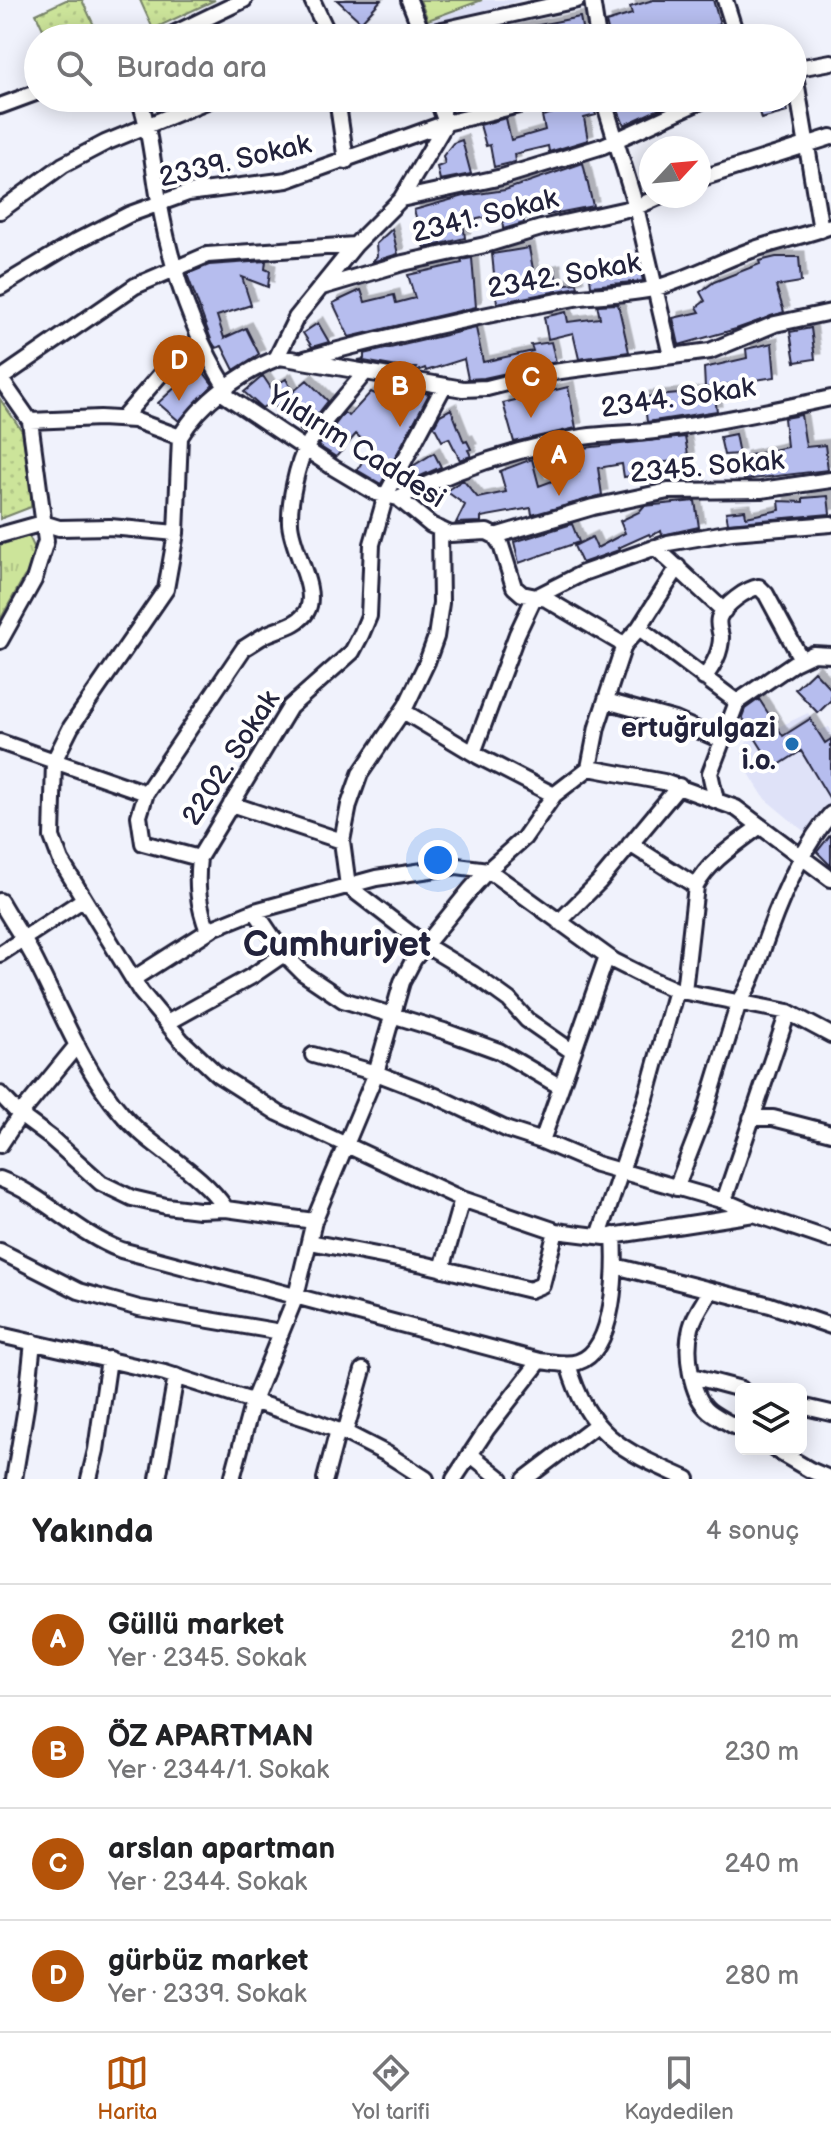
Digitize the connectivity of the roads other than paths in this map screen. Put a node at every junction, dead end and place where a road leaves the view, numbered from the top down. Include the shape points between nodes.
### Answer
1 (244, 0) edge
2 (312, 0) edge
3 (409, 0) edge
4 (577, 0) edge
5 (592, 0) edge
6 (725, 0) edge
7 (194, 24) edge
8 (323, 24) edge
9 (418, 24) edge
10 (477, 24) edge
11 (596, 24) edge
12 (733, 24) edge
13 (831, 62) edge
14 (807, 67) edge
15 (24, 97) edge
16 (0, 106) edge
17 (144, 112) edge
18 (180, 112) edge
19 (339, 112) edge
20 (442, 112) edge
21 (490, 112) edge
22 (608, 112) edge
23 (678, 112) edge
24 (800, 112) edge
25 (446, 123) junction
26 (148, 125) junction
27 (831, 137) edge
28 (618, 140) junction
29 (805, 145) junction
30 (346, 161) junction
31 (711, 175) edge
32 (401, 199) junction
33 (159, 204) junction
34 (639, 206) edge
35 (636, 207) junction
36 (0, 211) edge
37 (826, 228) edge
38 (355, 245) junction
39 (173, 268) junction
40 (0, 287) edge
41 (321, 288) junction
42 (655, 288) junction
43 (831, 312) edge
44 (200, 340) junction
45 (671, 356) junction
46 (276, 359) junction
47 (301, 361) junction
48 (364, 374) junction
49 (0, 378) edge
50 (444, 386) junction
51 (224, 391) junction
52 (831, 398) edge
53 (122, 419) junction
54 (30, 421) junction
55 (180, 437) junction
56 (305, 448) junction
57 (831, 480) edge
58 (392, 496) junction
59 (43, 523) junction
60 (831, 524) edge
61 (440, 529) junction
62 (176, 533) junction
63 (0, 535) edge
64 (495, 536) junction
65 (655, 547) junction
66 (678, 567) junction
67 (534, 598) junction
68 (724, 611) junction
69 (639, 628) junction
70 (0, 641) edge
71 (624, 645) junction
72 (831, 655) edge
73 (801, 659) junction
74 (704, 678) junction
75 (606, 701) junction
76 (737, 702) junction
77 (403, 711) junction
78 (721, 740) junction
79 (0, 742) edge
80 (473, 753) junction
81 (54, 761) junction
82 (589, 768) junction
83 (679, 786) junction
84 (146, 793) junction
85 (554, 795) junction
86 (716, 800) junction
87 (231, 804) junction
88 (831, 814) edge
89 (760, 826) junction
90 (342, 841) junction
91 (630, 844) junction
92 (199, 858) junction
93 (802, 859) junction
94 (488, 870) junction
95 (831, 879) edge
96 (348, 886) junction
97 (696, 886) junction
98 (84, 899) junction
99 (0, 901) edge
100 (255, 911) junction
101 (559, 922) junction
102 (208, 931) junction
103 (22, 939) junction
104 (425, 945) junction
105 (0, 954) edge
106 (284, 954) junction
107 (607, 956) junction
108 (133, 979) junction
109 (680, 990) junction
110 (739, 1002) junction
111 (788, 1012) junction
112 (393, 1015) junction
113 (167, 1023) junction
114 (831, 1035) edge
115 (77, 1045) junction
116 (573, 1052) junction
117 (313, 1055) dead end
118 (376, 1073) junction
119 (561, 1087) junction
120 (0, 1094) edge
121 (20, 1115) junction
122 (751, 1118) junction
123 (831, 1133) edge
124 (542, 1141) junction
125 (0, 1145) edge
126 (345, 1146) junction
127 (619, 1171) junction
128 (0, 1179) edge
129 (676, 1188) junction
130 (462, 1199) junction
131 (724, 1201) junction
132 (226, 1209) junction
133 (754, 1214) junction
134 (314, 1221) junction
135 (556, 1231) junction
136 (614, 1235) junction
137 (599, 1236) junction
138 (831, 1240) edge
139 (310, 1242) junction
140 (0, 1251) edge
141 (615, 1266) junction
142 (442, 1269) junction
143 (711, 1290) junction
144 (296, 1296) junction
145 (831, 1326) edge
146 (281, 1332) junction
147 (0, 1335) edge
148 (33, 1342) junction
149 (109, 1359) junction
150 (540, 1361) junction
151 (568, 1364) junction
152 (363, 1370) dead end
153 (176, 1376) junction
154 (692, 1376) junction
155 (735, 1387) edge
156 (253, 1401) junction
157 (807, 1407) edge
158 (831, 1413) edge
159 (596, 1425) junction
160 (735, 1426) edge
161 (341, 1431) junction
162 (470, 1454) junction
163 (784, 1455) edge
164 (14, 1479) edge
165 (89, 1479) edge
166 (158, 1479) edge
167 (232, 1479) edge
168 (325, 1479) edge
169 (426, 1479) edge
170 (454, 1479) edge
171 (501, 1479) edge
172 (525, 1479) edge
173 (687, 1479) edge
174 (831, 1479) edge

1 - 7 street
2 - 8 street
3 - 9 street
4 - 10 street
5 - 11 street
6 - 12 street
13 - 14 street
15 - 16 street
17 - 26 street
18 - 26 street
19 - 30 street
20 - 25 street
21 - 25 street, 2339. Sokak
22 - 28 street
23 - 28 street
24 - 29 street
25 - 30 street, 2339. Sokak
25 - 32 street
26 - 33 street
26 - 36 street via 63,165
27 - 29 street
28 - 32 street via 502,177
28 - 35 street
29 - 31 street
29 - 37 street
30 - 33 street, 2339. Sokak via 287,180 188,193
32 - 38 street
33 - 39 street
33 - 40 street, 2339. Sokak via 75,242
34 - 35 street, 2341. Sokak
35 - 41 street, 2341. Sokak
35 - 42 street
37 - 42 street, 2342. Sokak
38 - 39 street via 207,255
38 - 41 street
39 - 44 street
39 - 49 street via 135,286
41 - 46 street via 296,318
42 - 45 street
42 - 47 street, 2342. Sokak via 412,330
43 - 45 street via 775,324 710,351
44 - 51 street
44 - 53 street via 166,368
45 - 50 street via 546,373 487,388
46 - 47 street
46 - 51 street via 256,366
47 - 48 street
48 - 50 street
48 - 56 street
49 - 54 street
50 - 58 street, 2202. Sokak
51 - 55 street
51 - 56 street, Yıldırım Caddesi
52 - 58 street, 2344. Sokak via 551,444 455,471
53 - 54 street
53 - 55 street
54 - 59 street
55 - 62 street
56 - 58 street, Yıldırım Caddesi via 376,493
56 - 84 street via 290,524 309,590 305,615 244,648
57 - 64 street, 2345. Sokak via 761,490 668,491
58 - 61 street, Yıldırım Caddesi
58 - 87 street, 2202. Sokak via 372,544 369,616 361,635 352,652 290,707
59 - 62 street
59 - 63 street
59 - 70 street via 42,559
60 - 65 street via 732,532
61 - 64 street, Yıldırım Caddesi
61 - 77 street via 436,637
62 - 81 street via 166,589 71,727
64 - 67 street via 514,587
65 - 66 street
65 - 67 street
66 - 68 street
66 - 69 street
67 - 71 street via 546,599
67 - 80 street
68 - 73 street via 759,587
68 - 74 street via 718,622 719,651
69 - 71 street
69 - 74 street
71 - 75 street
72 - 73 street
73 - 76 street
74 - 76 street
75 - 78 street via 675,720
75 - 82 street
76 - 78 street
77 - 80 street
77 - 90 street via 360,774
78 - 86 street via 710,773
79 - 81 street
80 - 85 street
81 - 84 street
81 - 98 street via 52,837
82 - 83 street
82 - 85 street
83 - 86 street
83 - 91 street
84 - 92 street via 139,816 143,843
85 - 94 street via 524,838
86 - 89 street
87 - 90 street
87 - 92 street, 2202. Sokak
88 - 93 street
89 - 93 street
89 - 97 street
90 - 96 street
91 - 97 street
91 - 101 street
92 - 102 street, 2202. Sokak via 199,908
93 - 95 street
93 - 110 street
94 - 96 street via 457,866
94 - 101 street
94 - 104 street
96 - 100 street
96 - 104 street
97 - 109 street
98 - 103 street
98 - 108 street
99 - 103 street
100 - 102 street
100 - 106 street
101 - 107 street
102 - 108 street
103 - 105 street
103 - 115 street
104 - 112 street via 402,982
104 - 116 street via 509,1000 527,1020
106 - 112 street via 343,1000
106 - 113 street
107 - 109 street
107 - 116 street
108 - 113 street
109 - 110 street
109 - 127 street
110 - 111 street
110 - 129 street
111 - 114 street
111 - 122 street
112 - 118 street
112 - 119 street via 499,1051
113 - 126 street via 217,1074 278,1113
115 - 121 street
115 - 132 street via 120,1112 199,1177
116 - 119 street
117 - 118 street
118 - 124 street
118 - 126 street
119 - 124 street
120 - 121 street
121 - 125 street
121 - 132 street via 101,1183 132,1198 188,1209
122 - 123 street via 773,1118
122 - 131 street
124 - 127 street
126 - 130 street
126 - 134 street
127 - 129 street
127 - 137 street
128 - 144 street via 26,1189 101,1242
129 - 131 street
130 - 135 street
130 - 142 street
131 - 133 street
132 - 134 street
133 - 136 street
133 - 138 street
134 - 139 street
135 - 137 street
135 - 142 street via 542,1285 530,1290
136 - 137 street
136 - 141 street
139 - 142 street
139 - 144 street
140 - 146 street via 79,1291 139,1308
141 - 143 street
141 - 151 street via 610,1311 597,1346 581,1361
143 - 145 street
143 - 154 street via 691,1326
144 - 146 street
144 - 150 street
146 - 156 street
147 - 148 street
148 - 149 street
148 - 164 street
149 - 153 street
149 - 165 street
150 - 151 street
150 - 162 street
151 - 159 street
152 - 161 street
153 - 156 street
153 - 166 street
154 - 155 street
154 - 160 street via 706,1409
156 - 161 street
156 - 167 street
157 - 158 street
159 - 172 street
159 - 173 street via 636,1456
161 - 168 street
161 - 169 street
162 - 170 street
162 - 171 street
163 - 174 street

